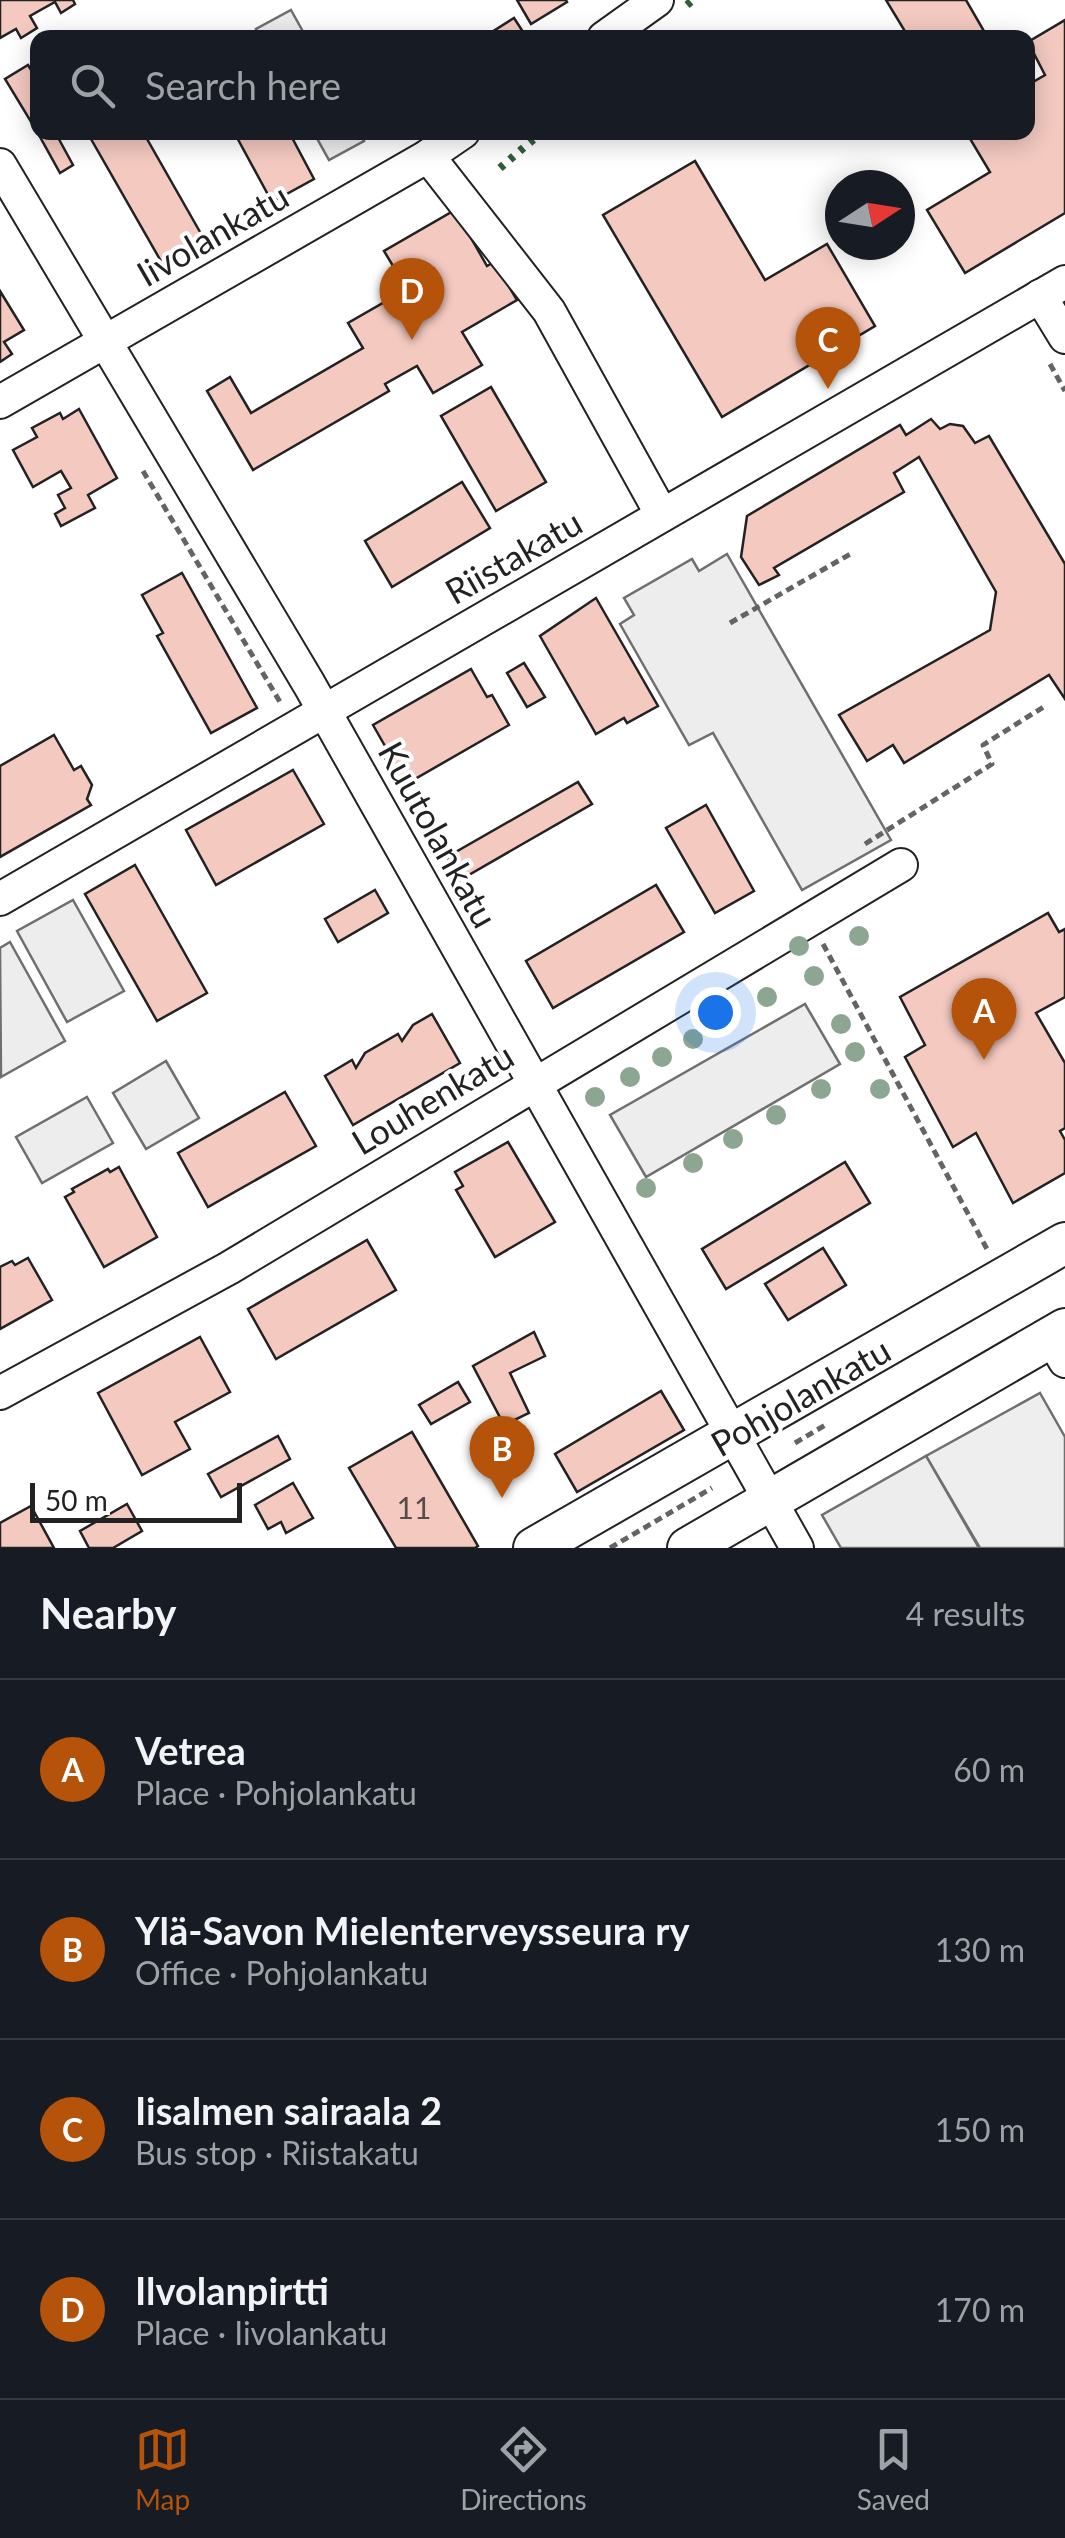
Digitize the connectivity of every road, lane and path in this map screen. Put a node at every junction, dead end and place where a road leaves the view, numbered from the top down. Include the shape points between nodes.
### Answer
1 (657, 0) edge
2 (615, 30) edge
3 (451, 140) edge
4 (428, 156) junction
5 (0, 166) edge
6 (1053, 289) edge
7 (1065, 337) edge
8 (105, 342) junction
9 (0, 402) edge
10 (136, 459) dead end
11 (662, 516) junction
12 (852, 553) dead end
13 (730, 623) dead end
14 (1045, 706) dead end
15 (310, 720) junction
16 (865, 844) dead end
17 (900, 865) dead end
18 (0, 899) edge
19 (810, 918) junction
20 (534, 1083) junction
21 (1065, 1243) edge
22 (989, 1254) dead end
23 (1060, 1343) edge
24 (0, 1393) edge
25 (732, 1435) junction
26 (712, 1488) dead end
27 (770, 1502) junction
28 (534, 1548) edge
29 (610, 1548) edge
30 (688, 1548) edge
31 (796, 1548) edge

1 - 2 street
3 - 4 street, Iivolankatu
4 - 8 street, Iivolankatu
4 - 11 street via 550,311
5 - 8 street, Kuutolankatu
6 - 7 street
6 - 11 street, Riistakatu
8 - 9 street, Iivolankatu
8 - 15 street, Kuutolankatu
10 - 15 path
11 - 15 street, Riistakatu
12 - 13 path
14 - 16 path via 982,745 992,764
15 - 18 street, Riistakatu
15 - 20 street, Kuutolankatu
17 - 19 street, Louhenkatu
19 - 20 street, Louhenkatu
19 - 22 path
20 - 24 street, Louhenkatu via 229,1268
20 - 25 street, Kuutolankatu
21 - 25 main road, Pohjolankatu
23 - 27 main road
25 - 27 street, Kuutolankatu
25 - 28 main road, Pohjolankatu
26 - 29 path
27 - 30 main road
27 - 31 street, Kuutolankatu

